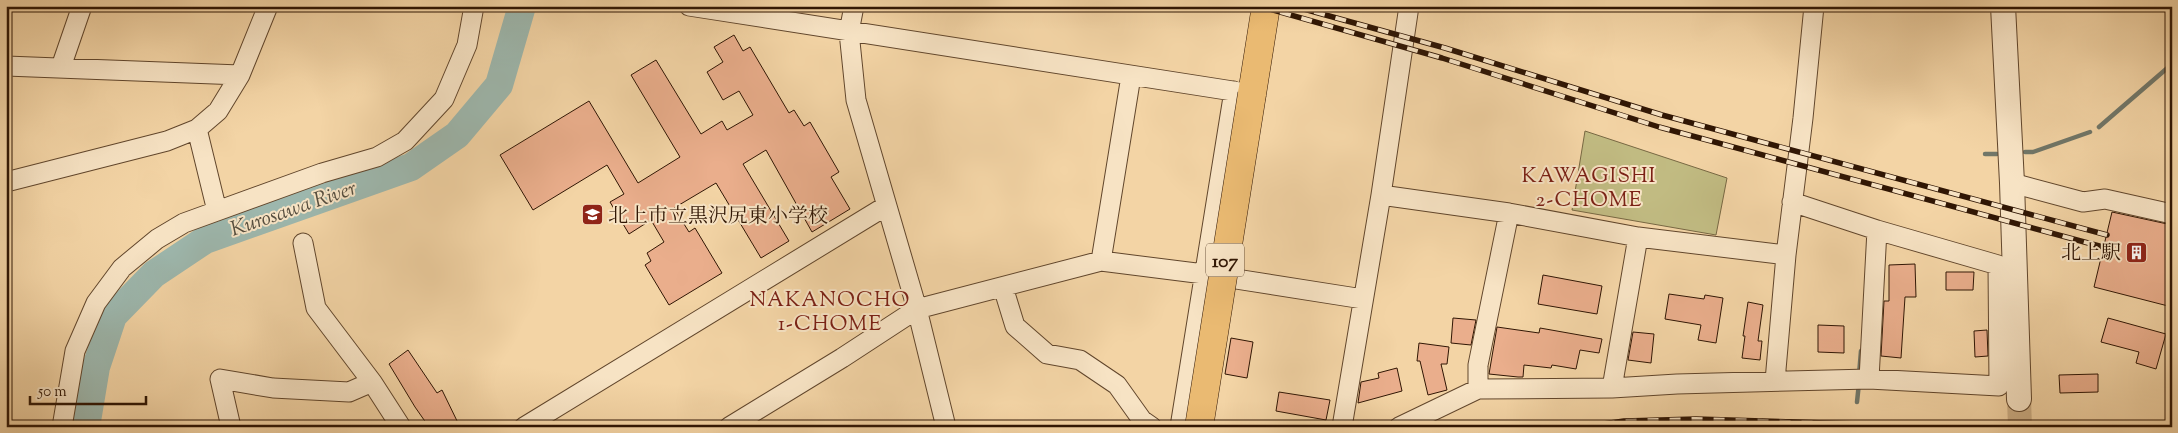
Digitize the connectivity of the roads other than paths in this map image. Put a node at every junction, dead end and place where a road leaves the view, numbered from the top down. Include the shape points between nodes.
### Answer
1 (82, 6) edge
2 (268, 6) edge
3 (474, 6) edge
4 (689, 6) edge
5 (854, 6) edge
6 (1266, 6) edge
7 (1409, 6) edge
8 (1814, 6) edge
9 (2003, 6) edge
10 (849, 32) junction
11 (6, 66) edge
12 (61, 67) junction
13 (240, 75) junction
14 (1131, 76) junction
15 (1243, 93) junction
16 (197, 129) junction
17 (6, 182) edge
18 (2012, 183) junction
19 (1381, 195) junction
20 (1792, 202) junction
21 (886, 206) junction
22 (217, 211) junction
23 (1508, 213) junction
24 (2172, 214) edge
25 (1877, 230) junction
26 (1638, 237) junction
27 (303, 243) dead end
28 (1786, 255) junction
29 (1101, 261) junction
30 (1204, 274) junction
31 (1003, 287) junction
32 (1363, 299) junction
33 (917, 309) junction
34 (1869, 379) junction
35 (1775, 381) junction
36 (372, 382) junction
37 (1612, 388) junction
38 (1478, 389) junction
39 (2019, 399) tunnel mouth
40 (62, 427) edge
41 (231, 427) edge
42 (401, 427) edge
43 (524, 427) edge
44 (729, 427) edge
45 (946, 427) edge
46 (1152, 427) edge
47 (1180, 427) edge
48 (1199, 427) edge
49 (1342, 427) edge
50 (1399, 427) edge

1 - 12 street
2 - 13 street
3 - 22 street via 466,45 444,99 405,141 377,157
4 - 10 street
5 - 10 street
6 - 15 highway, 107
7 - 19 street
8 - 20 street
9 - 18 street
10 - 14 street
10 - 21 street via 856,100
11 - 12 street
12 - 13 street
13 - 16 street via 218,111
14 - 15 street
14 - 29 street
15 - 30 street
15 - 48 highway, 107, bridge
16 - 17 street via 167,141
16 - 22 street
18 - 24 street via 2083,202 2105,199
18 - 39 street
19 - 23 street
19 - 32 street
20 - 25 street
20 - 28 street
21 - 33 street
21 - 43 street
22 - 40 street via 184,223 157,239 122,268 96,303 75,351
23 - 26 street
23 - 38 street via 1478,365
25 - 34 street
25 - 34 street via 1998,265 1999,386
26 - 28 street
26 - 37 street
27 - 36 street via 316,308
28 - 35 street
29 - 30 street
29 - 31 street
30 - 32 street
30 - 47 street
31 - 33 street
31 - 46 street via 1015,326 1047,354 1080,360 1117,385 1142,420
32 - 49 street
33 - 44 street
33 - 45 street
34 - 35 street
35 - 37 street
36 - 41 street via 349,392 273,388 220,379
36 - 42 street
37 - 38 street
38 - 50 street

